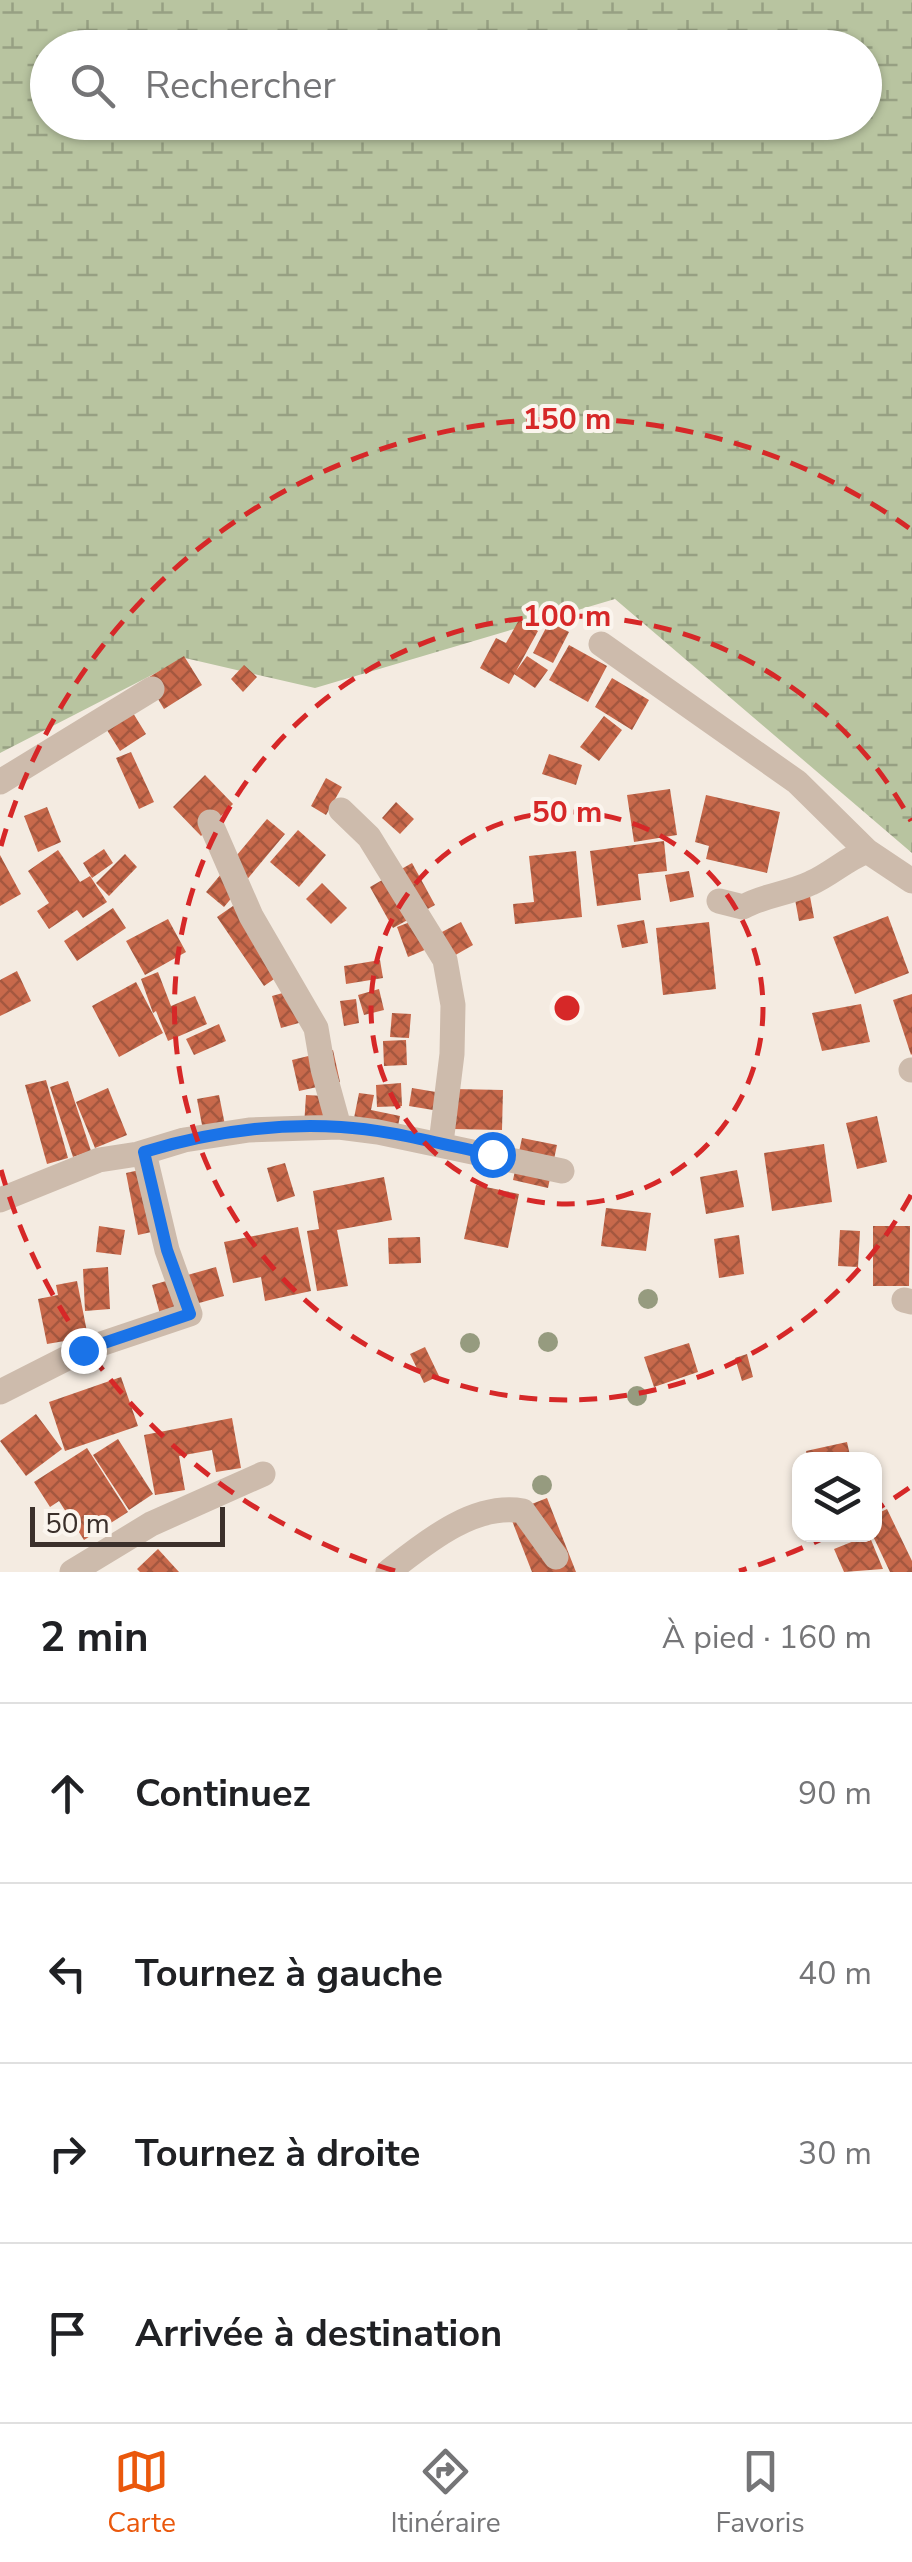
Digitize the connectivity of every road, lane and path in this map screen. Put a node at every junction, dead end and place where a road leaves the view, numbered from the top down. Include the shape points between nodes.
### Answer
1 (602, 644) dead end
2 (152, 689) dead end
3 (0, 782) edge
4 (341, 810) dead end
5 (210, 822) dead end
6 (867, 851) junction
7 (912, 881) edge
8 (719, 902) dead end
9 (339, 1127) junction
10 (441, 1143) junction
11 (144, 1152) junction
12 (562, 1171) dead end
13 (0, 1200) edge
14 (0, 1392) edge
15 (263, 1474) dead end
16 (556, 1557) dead end
17 (72, 1572) edge
18 (388, 1572) edge

1 - 6 street via 797,782
2 - 3 street
4 - 10 street via 369,837 445,960 452,1054
5 - 9 street via 251,916 316,1028
6 - 7 street
6 - 8 street via 811,884 742,907
9 - 10 street
9 - 11 street via 249,1130
10 - 12 street
11 - 13 street via 98,1160
11 - 14 street via 190,1314 83,1350
15 - 17 street via 152,1524
16 - 18 street via 523,1511 503,1508 474,1516

